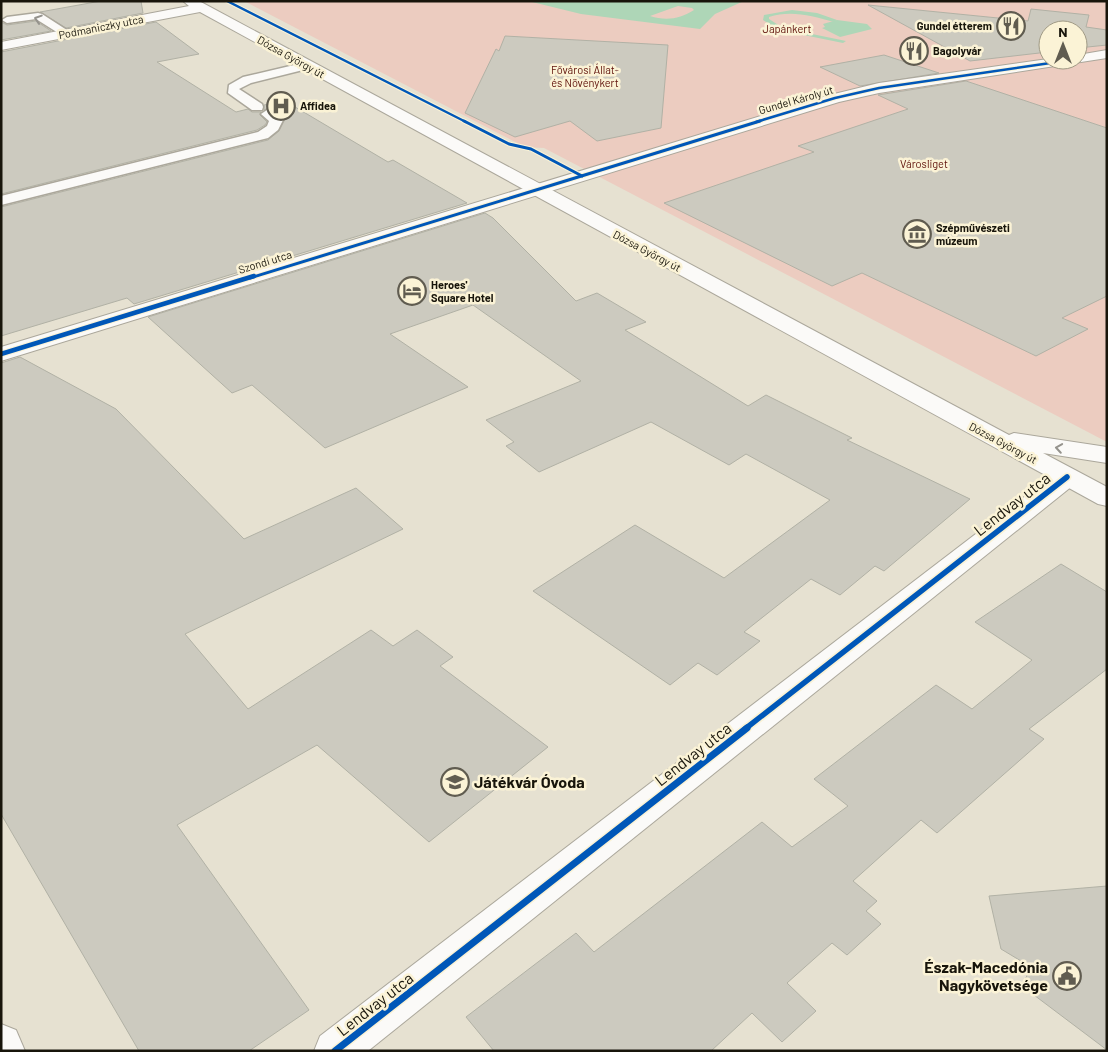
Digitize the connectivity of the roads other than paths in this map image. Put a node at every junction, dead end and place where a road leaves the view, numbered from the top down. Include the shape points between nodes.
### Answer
1 (189, 1) edge
2 (201, 8) junction
3 (7, 20) dead end
4 (124, 23) junction
5 (238, 28) junction
6 (67, 34) junction
7 (1107, 45) edge
8 (1, 46) edge
9 (1103, 56) edge
10 (1088, 58) edge
11 (1038, 65) edge
12 (307, 66) junction
13 (534, 190) junction
14 (1, 201) edge
15 (1, 354) edge
16 (991, 437) junction
17 (1107, 455) edge
18 (1067, 477) junction
19 (1107, 498) edge
20 (1, 1044) edge
21 (4, 1051) edge
22 (335, 1051) edge

1 - 2 street, Dózsa György út
2 - 4 street, Podmaniczky utca
2 - 5 street, Dózsa György út
6 -> 3 lane via 38,16
4 - 5 street via 196,22
4 - 6 street, Podmaniczky utca
5 - 12 street, Dózsa György út
6 - 8 street, Podmaniczky utca
7 - 9 street
9 - 10 street
11 - 13 street, Gundel Károly út via 879,88 835,98
12 - 13 street, Dózsa György út
12 - 14 lane via 247,80 234,88 234,93 276,120 272,130 263,135
13 - 15 street, Szondi utca
13 - 16 street, Dózsa György út
17 -> 16 street
16 - 18 street, Dózsa György út
18 - 19 street, Dózsa György út
18 - 22 street, Lendvay utca
20 - 21 street

